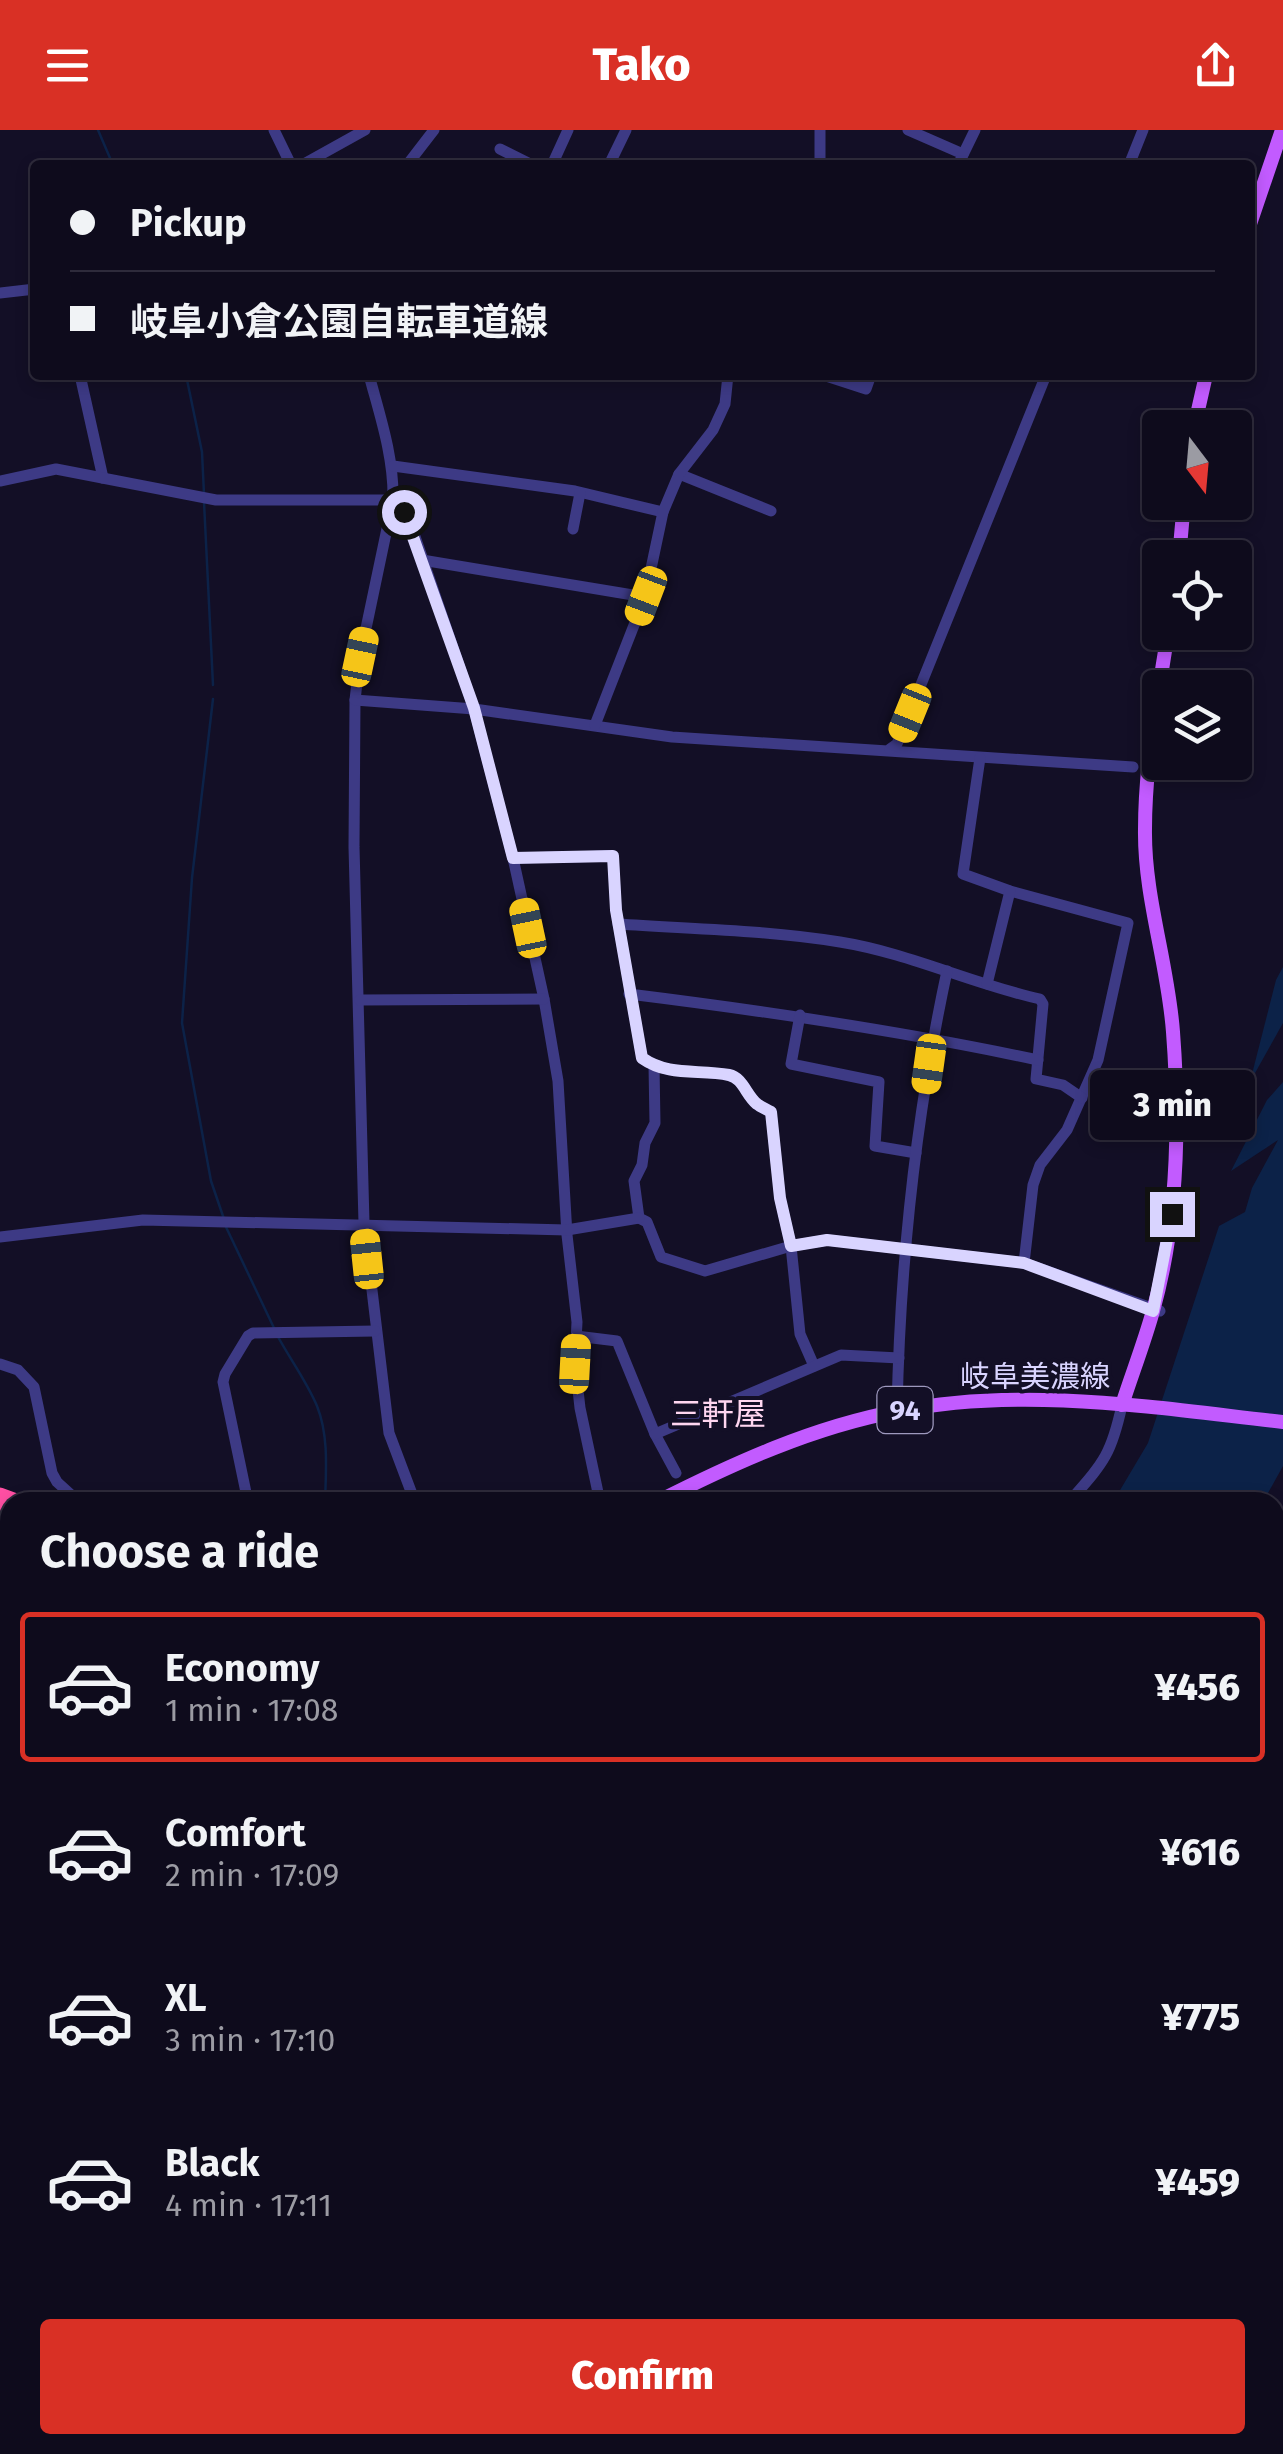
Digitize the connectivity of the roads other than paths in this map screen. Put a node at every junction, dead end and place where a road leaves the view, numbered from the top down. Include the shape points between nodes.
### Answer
1 (274, 130) edge
2 (365, 130) edge
3 (434, 130) edge
4 (568, 130) edge
5 (626, 130) edge
6 (820, 130) edge
7 (908, 130) edge
8 (975, 130) edge
9 (1143, 130) edge
10 (1282, 130) edge
11 (500, 149) dead end
12 (961, 159) edge
13 (289, 160) edge
14 (311, 160) edge
15 (411, 160) edge
16 (522, 160) edge
17 (554, 160) edge
18 (611, 160) edge
19 (820, 160) edge
20 (1132, 160) edge
21 (1255, 209) edge
22 (30, 290) edge
23 (0, 293) edge
24 (81, 380) edge
25 (374, 380) edge
26 (727, 380) edge
27 (837, 380) edge
28 (869, 380) edge
29 (1044, 380) edge
30 (1205, 380) edge
31 (1198, 410) edge
32 (392, 466) junction
33 (680, 474) junction
34 (103, 478) junction
35 (0, 481) edge
36 (580, 492) junction
37 (393, 500) junction
38 (771, 511) dead end
39 (663, 512) junction
40 (573, 528) dead end
41 (422, 560) junction
42 (646, 596) junction
43 (1165, 650) edge
44 (354, 700) junction
45 (474, 708) junction
46 (595, 726) junction
47 (890, 749) junction
48 (980, 758) junction
49 (1133, 768) dead end
50 (513, 858) junction
51 (1010, 891) junction
52 (618, 924) junction
53 (948, 970) junction
54 (987, 984) junction
55 (629, 994) junction
56 (544, 999) junction
57 (360, 1000) junction
58 (800, 1015) junction
59 (933, 1038) junction
60 (1038, 1060) junction
61 (654, 1066) junction
62 (1082, 1098) junction
63 (916, 1154) junction
64 (639, 1218) junction
65 (364, 1224) junction
66 (567, 1230) junction
67 (0, 1237) edge
68 (791, 1246) junction
69 (904, 1248) junction
70 (1024, 1263) junction
71 (1156, 1311) junction
72 (375, 1331) junction
73 (576, 1336) junction
74 (899, 1358) junction
75 (0, 1364) edge
76 (814, 1366) junction
77 (1122, 1405) junction
78 (897, 1411) junction
79 (1283, 1422) edge
80 (655, 1434) junction
81 (676, 1473) dead end
82 (70, 1492) edge
83 (246, 1492) edge
84 (411, 1492) edge
85 (598, 1492) edge
86 (678, 1492) edge
87 (1077, 1492) edge

1 - 13 street
2 - 14 street
3 - 15 street
4 - 17 street
5 - 18 street
6 - 19 street
7 - 12 street
8 - 12 street
9 - 20 street
10 - 21 main road
11 - 16 street
22 - 23 street
24 - 34 street
25 - 32 street
26 - 33 street via 713,430
27 - 28 street via 866,390
29 - 47 street via 898,744
30 - 31 main road
32 - 36 street
32 - 37 street
33 - 38 street
33 - 39 street
34 - 35 street via 56,469
34 - 37 street via 216,500
36 - 39 street
36 - 40 street
37 - 41 street via 408,516
37 - 44 street
39 - 42 street
41 - 42 street
41 - 45 street
42 - 46 street
43 - 71 main road via 1145,816 1173,1031 1172,1214
44 - 45 street
44 - 57 street
45 - 46 street
45 - 50 street
46 - 47 street via 803,748
47 - 48 street
48 - 49 street
48 - 51 street via 962,874
50 - 52 street via 613,856
50 - 56 street
51 - 54 street
51 - 62 street via 1128,922 1098,1060
52 - 53 street via 842,942
52 - 55 street
53 - 54 street
53 - 59 street
54 - 60 street via 1040,999
55 - 58 street
55 - 61 street via 642,1058
56 - 57 street
56 - 66 street via 558,1081
57 - 65 street
58 - 59 street
58 - 63 street via 793,1067 879,1082 875,1146
59 - 60 street
59 - 63 street
60 - 62 street via 1036,1079
61 - 64 street via 654,1124 634,1182
61 - 68 street via 729,1075 771,1112
62 - 70 street via 1068,1130 1040,1165
63 - 69 street
64 - 66 street
64 - 68 street via 647,1222 661,1257 705,1271
65 - 66 street
65 - 67 street via 143,1220
65 - 72 street
66 - 73 street
68 - 69 street via 827,1240
68 - 76 street via 800,1334
69 - 70 street
69 - 74 street
70 - 71 street
71 - 77 main road
72 - 83 street via 248,1336 224,1382
72 - 84 street via 389,1433
73 - 80 street via 618,1341
73 - 85 street via 580,1408
74 - 76 street via 842,1354
74 - 78 street
75 - 82 street via 18,1370 34,1387 52,1473
76 - 80 street
77 - 78 main road, 岐阜美濃線 / 94 via 965,1402
77 - 79 main road, 岐阜美濃線 / 94
77 - 87 street via 1109,1452
78 - 86 main road, 岐阜美濃線 / 94 via 750,1457
80 - 81 street

